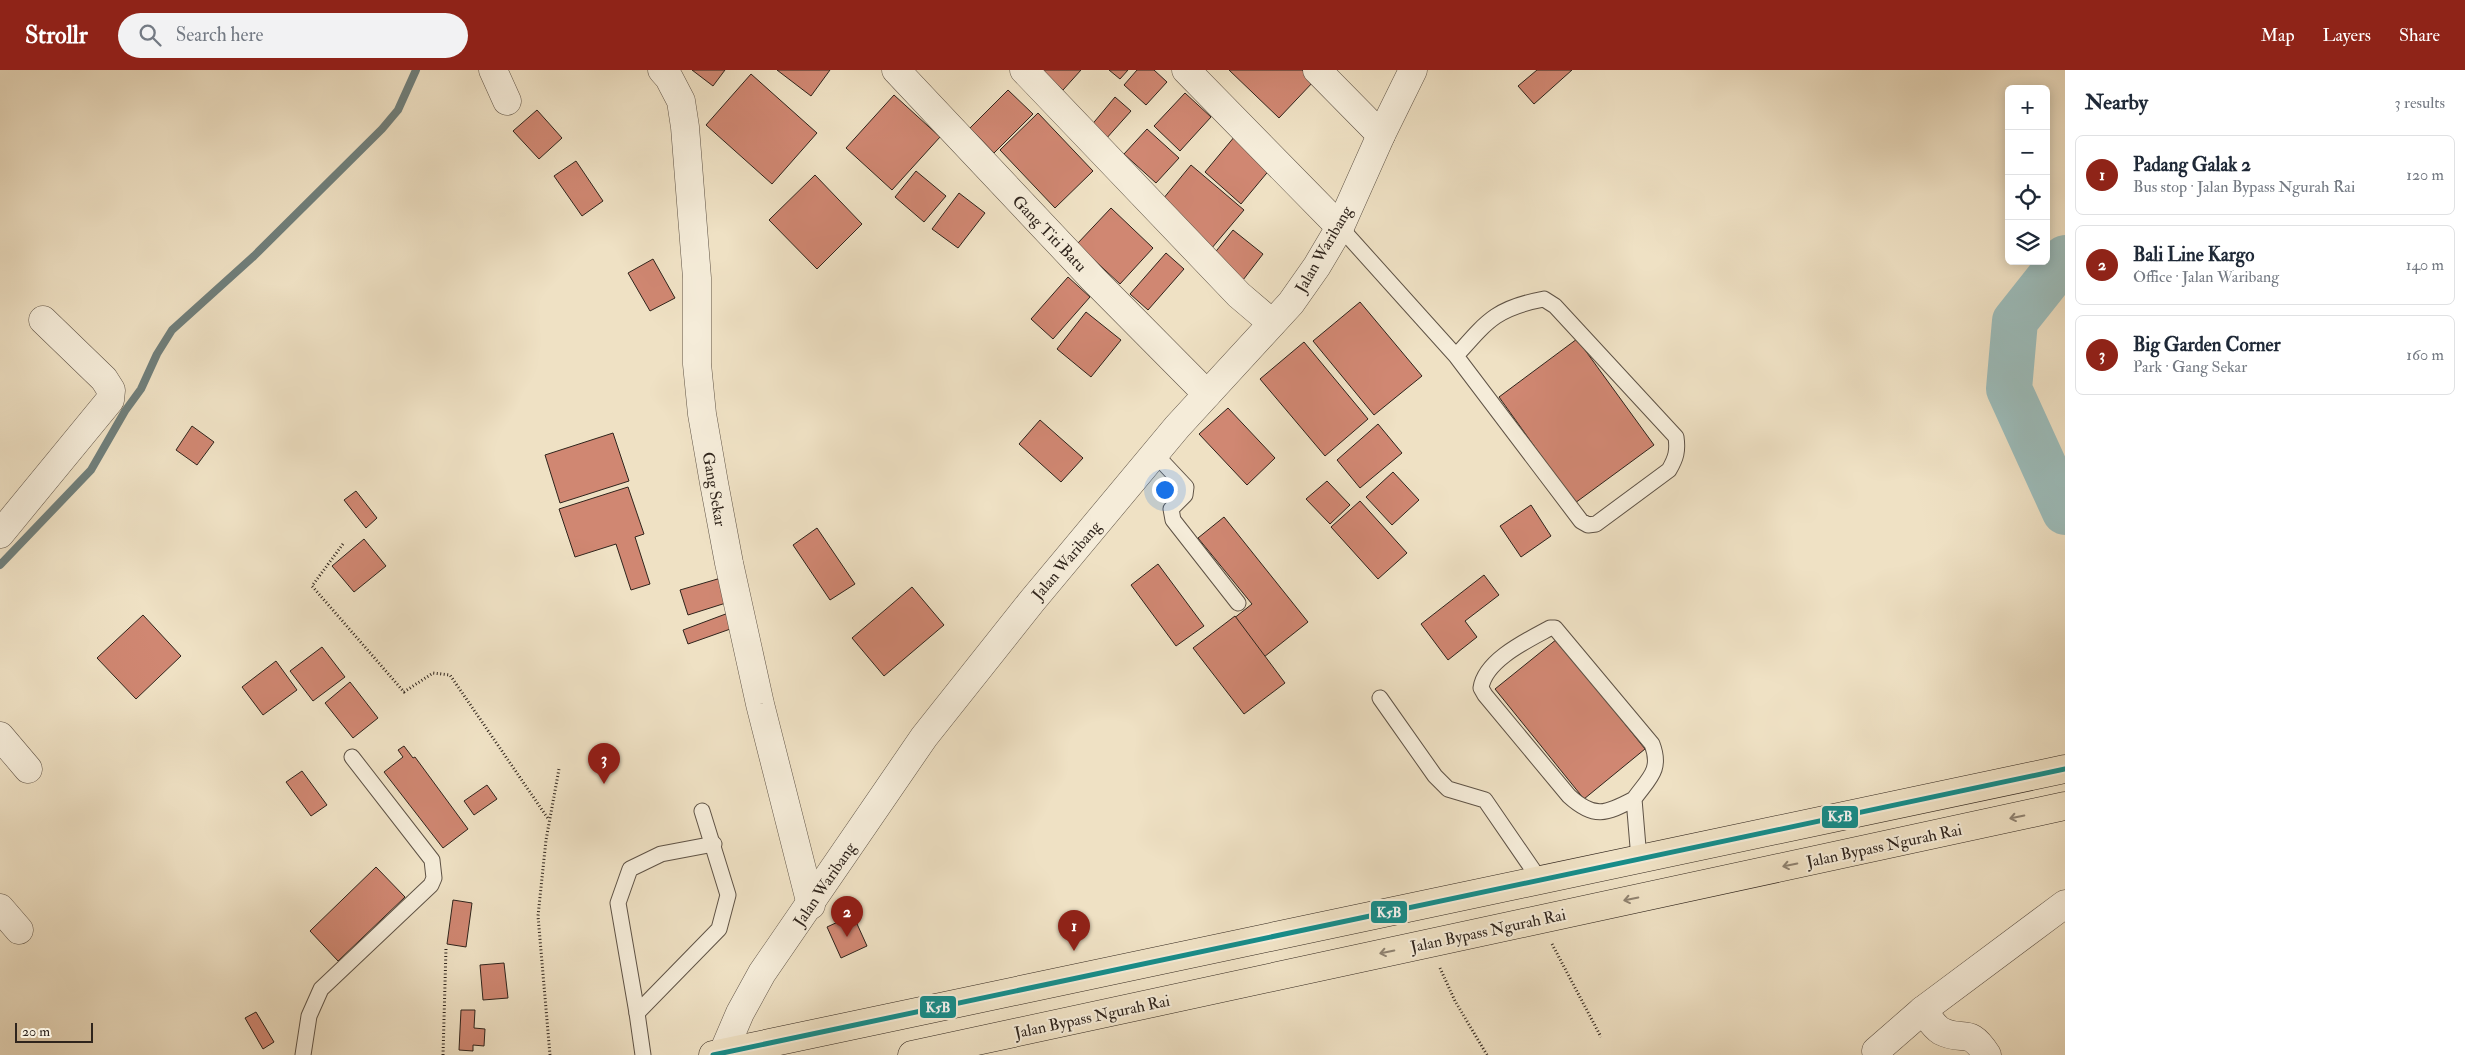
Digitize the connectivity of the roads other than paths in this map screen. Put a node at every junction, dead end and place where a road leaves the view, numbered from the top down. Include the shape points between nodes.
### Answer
1 (493, 70) edge
2 (662, 70) edge
3 (896, 70) edge
4 (1024, 70) edge
5 (1186, 70) edge
6 (1317, 70) edge
7 (1413, 70) edge
8 (508, 101) dead end
9 (1381, 135) junction
10 (1340, 227) junction
11 (43, 320) dead end
12 (1272, 323) junction
13 (1456, 356) junction
14 (1207, 394) junction
15 (1155, 454) junction
16 (0, 534) edge
17 (1238, 603) dead end
18 (1380, 698) dead end
19 (0, 736) edge
20 (352, 756) dead end
21 (2065, 769) edge
22 (28, 770) dead end
23 (1634, 799) junction
24 (2065, 806) edge
25 (702, 811) dead end
26 (714, 844) junction
27 (1639, 859) junction
28 (1540, 880) junction
29 (2065, 904) edge
30 (811, 905) junction
31 (0, 908) edge
32 (19, 930) dead end
33 (1923, 1010) junction
34 (638, 1013) junction
35 (1876, 1051) dead end
36 (719, 1054) edge
37 (303, 1055) edge
38 (643, 1055) edge
39 (912, 1055) edge
40 (1987, 1055) edge

1 - 8 street
2 - 30 street, Gang Sekar via 681,101 685,127 697,278 697,364 705,431 760,704
3 - 14 street, Gang Titi Batu
4 - 12 street via 1239,295
5 - 10 street
6 - 9 street
7 - 9 street, Jalan Waribang
9 - 10 street, Jalan Waribang
10 - 12 street, Jalan Waribang via 1291,303
10 - 13 lane
11 - 16 street via 104,379 111,390 110,400
12 - 14 street, Jalan Waribang
13 - 13 lane via 1490,318 1506,308 1544,300 1555,306 1676,437 1678,450 1675,460 1669,470 1596,524 1588,525 1574,514
14 - 15 street, Jalan Waribang
15 - 17 lane via 1186,487 1184,495 1171,509 1172,520
15 - 30 street, Jalan Waribang via 1050,578 924,738
18 - 28 lane via 1435,776 1448,789 1485,800
19 - 22 street
20 - 37 lane via 432,860 434,878 431,886 321,989 309,1016
21 - 27 highway
23 - 23 lane via 1610,812 1594,812 1579,805 1485,695 1481,688 1487,673 1519,644 1555,628 1652,744 1657,758 1655,772
23 - 27 lane
24 -> 39 highway, Jalan Bypass Ngurah Rai
25 - 26 lane
26 - 34 lane via 728,894 719,929
26 - 34 lane via 661,854 630,869 618,903
27 - 28 highway
28 - 36 highway
29 - 33 street
30 - 36 street, Jalan Waribang via 762,974
31 - 32 street
33 - 35 street
33 - 40 street via 1939,1030 1975,1038
34 - 38 lane

